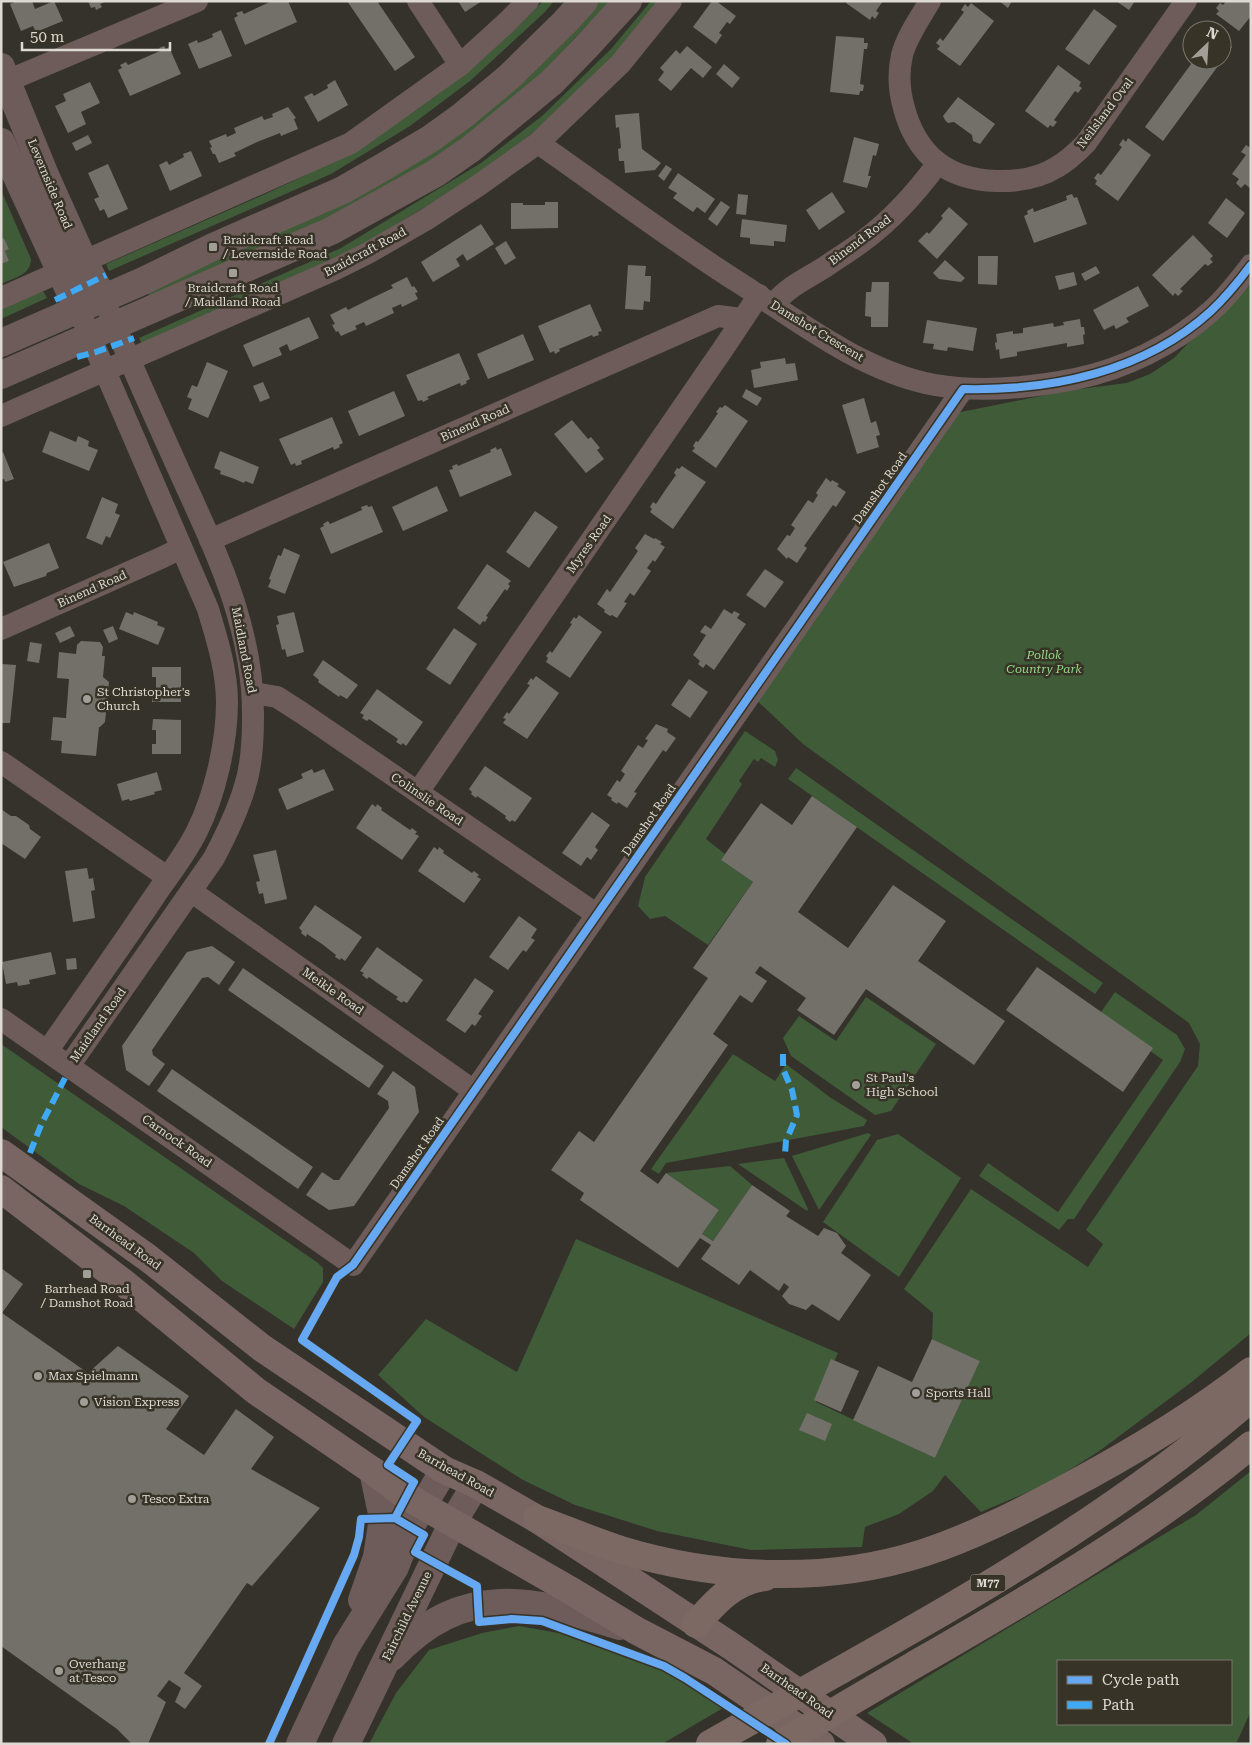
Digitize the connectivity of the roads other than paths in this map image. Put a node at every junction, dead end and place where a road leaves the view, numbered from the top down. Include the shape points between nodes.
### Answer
1 (198, 1) edge
2 (418, 1) edge
3 (528, 1) edge
4 (584, 1) edge
5 (628, 1) edge
6 (671, 1) edge
7 (930, 1) edge
8 (1186, 1) edge
9 (460, 65) junction
10 (4, 74) edge
11 (1, 142) edge
12 (538, 143) junction
13 (938, 163) junction
14 (45, 174) junction
15 (20, 184) junction
16 (1251, 265) edge
17 (72, 267) junction
18 (1, 298) edge
19 (103, 298) junction
20 (766, 300) junction
21 (78, 309) junction
22 (742, 319) junction
23 (115, 326) junction
24 (90, 336) junction
25 (1, 343) edge
26 (129, 360) junction
27 (103, 371) junction
28 (1, 375) edge
29 (963, 389) junction
30 (1, 416) edge
31 (210, 540) junction
32 (181, 548) junction
33 (1, 629) edge
34 (254, 694) junction
35 (1, 762) edge
36 (216, 776) junction
37 (245, 786) junction
38 (418, 792) junction
39 (168, 877) junction
40 (192, 892) junction
41 (596, 914) junction
42 (116, 953) junction
43 (138, 969) junction
44 (1, 1019) edge
45 (48, 1050) junction
46 (69, 1066) junction
47 (474, 1091) junction
48 (1, 1153) edge
49 (1, 1190) edge
50 (353, 1265) joint
51 (1251, 1371) edge
52 (1251, 1398) edge
53 (1251, 1445) edge
54 (444, 1470) junction
55 (373, 1471) junction
56 (476, 1484) junction
57 (424, 1505) junction
58 (538, 1519) junction
59 (453, 1522) junction
60 (795, 1574) junction
61 (696, 1624) junction
62 (637, 1631) junction
63 (346, 1646) junction
64 (703, 1665) junction
65 (381, 1669) junction
66 (300, 1744) edge
67 (346, 1744) edge
68 (710, 1744) edge
69 (780, 1744) edge
70 (821, 1744) edge
71 (873, 1744) edge

1 - 10 street
2 - 9 street
3 - 9 street
4 - 19 street via 509,77 430,138 343,190
5 - 23 street via 552,82 472,148 436,173 331,231
6 - 12 street, Braidcraft Road via 621,63
7 - 13 street, Neilsland Oval via 902,53 899,83 908,125
8 - 13 street, Neilsland Oval via 1086,143 1056,168 1035,177 1011,181 976,178
9 - 17 street via 351,143
10 - 14 street, Levernside Road
11 - 15 street, Levernside Road
12 - 20 street, Damshot Crescent
12 - 26 street, Braidcraft Road via 472,190 368,253
13 - 20 street, Binend Road via 913,196 864,240 779,297
14 - 15 street
14 - 17 street, Levernside Road
15 - 17 street, Levernside Road
16 - 29 street, Damshot Crescent via 1229,294 1180,336 1114,369 1050,384
17 - 18 street
17 - 19 street, Levernside Road
17 - 21 street, Levernside Road
19 - 21 street
19 - 23 street, Maidland Road
20 - 22 street, Myres Road
20 - 29 street, Damshot Crescent via 870,364 904,377
21 - 24 street, Maidland Road
21 - 25 street
22 - 31 street, Binend Road via 718,316
22 - 38 street, Myres Road
23 - 24 street
23 - 26 street, Maidland Road
24 - 27 street, Maidland Road
24 - 28 street
26 - 27 street, Braidcraft Road
26 - 31 street, Maidland Road
27 - 30 street, Braidcraft Road
27 - 32 street, Maidland Road
29 - 41 street, Damshot Road
31 - 34 street, Maidland Road via 234,598
32 - 33 street, Binend Road
32 - 36 street, Maidland Road via 208,609 224,677 226,725
34 - 37 street, Maidland Road via 251,761
34 - 38 street, Colinslie Road via 277,697
35 - 39 street
36 - 37 street
36 - 39 street, Maidland Road via 198,830
37 - 40 street, Maidland Road via 227,833
38 - 41 street, Colinslie Road
39 - 42 street, Maidland Road
40 - 43 street, Maidland Road
40 - 47 street, Meikle Road
41 - 47 street, Damshot Road
42 - 43 street
42 - 45 street, Maidland Road
43 - 46 street, Maidland Road
44 - 45 street, Carnock Road
45 - 46 street, Carnock Road
46 - 50 street, Carnock Road
47 - 50 street, Damshot Road
48 - 54 main road, Barrhead Road via 148,1258 262,1348
49 - 55 main road via 124,1283 256,1391
51 - 60 highway via 1200,1408 1092,1474 998,1522 922,1554 861,1567
52 - 68 highway, M77 via 1094,1518 959,1601
53 - 69 highway, M77 via 1137,1530 1074,1570
54 - 56 main road, Barrhead Road
54 - 57 street
55 - 57 main road
55 - 63 street via 383,1518 380,1542
56 - 58 main road, Barrhead Road
56 - 59 street, Fairchild Avenue
57 - 59 main road
57 - 63 street via 411,1526 395,1567
58 - 60 highway via 621,1550 681,1564 743,1572
58 - 61 main road, Barrhead Road
59 - 62 main road
59 - 65 street, Fairchild Avenue
60 - 61 highway via 762,1577 741,1584 725,1593
61 - 64 main road
61 - 71 main road, Barrhead Road
62 - 64 main road
62 - 65 street, Fairchild Avenue via 540,1604 478,1604 432,1623
63 - 66 street
64 - 70 main road
65 - 67 street, Fairchild Avenue

